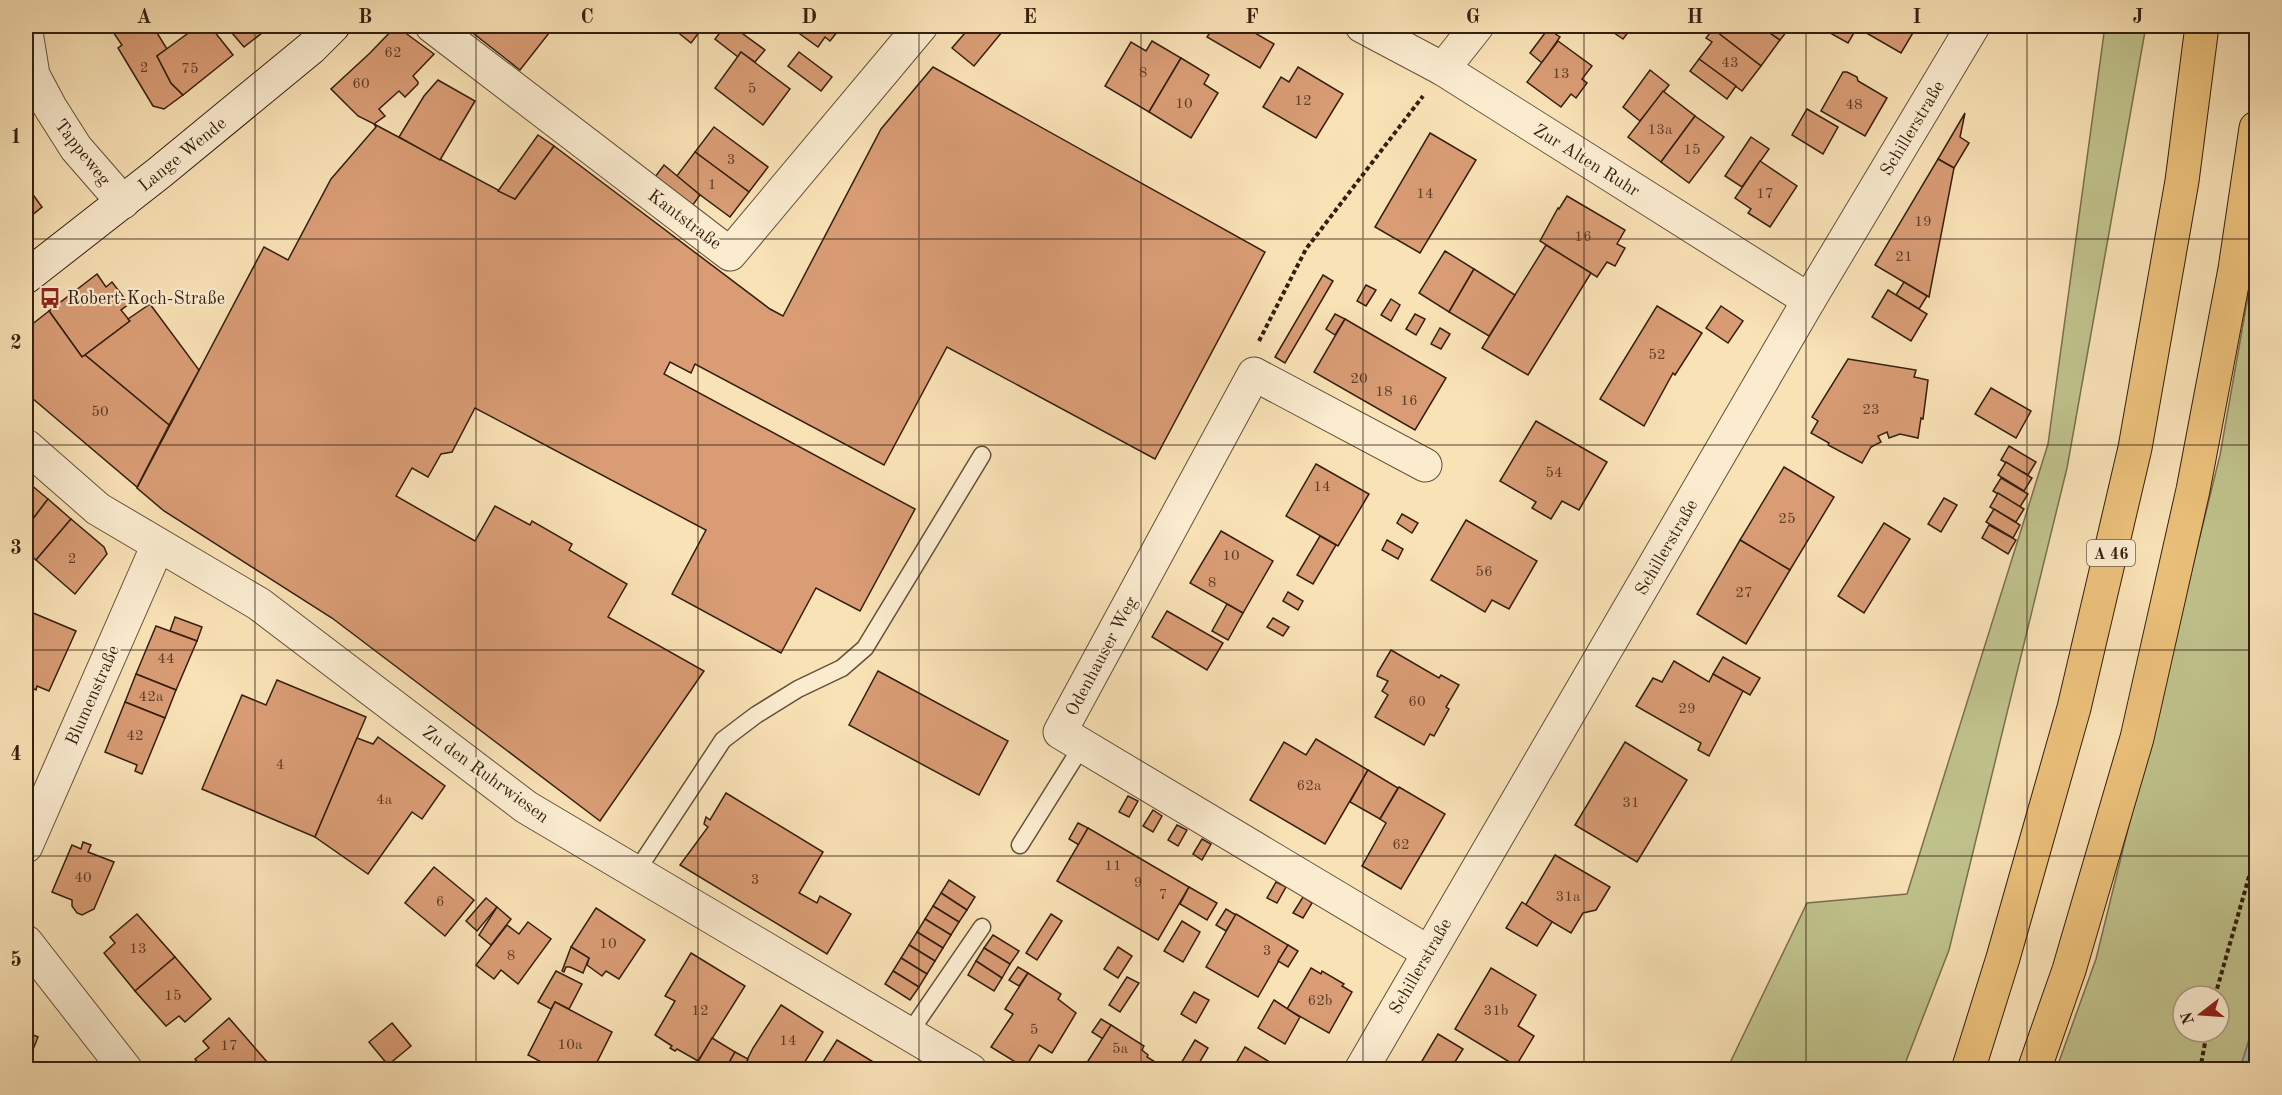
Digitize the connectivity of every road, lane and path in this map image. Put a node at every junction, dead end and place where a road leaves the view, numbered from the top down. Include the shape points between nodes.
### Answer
1 (333, 26) edge
2 (432, 26) edge
3 (921, 26) edge
4 (1362, 26) edge
5 (1477, 26) edge
6 (1972, 26) edge
7 (2202, 26) edge
8 (26, 32) edge
9 (1443, 69) junction
10 (2256, 128) edge
11 (123, 202) junction
12 (26, 277) edge
13 (1809, 300) junction
14 (1254, 374) junction
15 (26, 446) edge
16 (982, 455) dead end
17 (1425, 465) dead end
18 (158, 545) junction
19 (1082, 746) junction
20 (1020, 845) dead end
21 (26, 846) edge
22 (2256, 852) edge
23 (636, 872) junction
24 (982, 927) dead end
25 (26, 942) edge
26 (1428, 952) junction
27 (2218, 984) edge
28 (910, 1032) junction
29 (2205, 1044) edge
30 (126, 1070) edge
31 (970, 1070) edge
32 (1361, 1070) edge
33 (1968, 1070) edge
34 (2034, 1070) edge
35 (2200, 1070) edge

1 - 11 street, Lange Wende
2 - 3 street, Kantstraße via 730,254
4 - 9 street, Zur Alten Ruhr
5 - 9 street
6 - 13 street, Schillerstraße
7 - 33 highway, A 46 via 2182,181 2135,448 2074,708
8 - 11 street, Tappeweg via 33,75 50,107 76,148
9 - 13 street, Zur Alten Ruhr
9 - 14 path via 1306,249 1245,369
10 - 34 highway via 2235,269 2193,490 2137,738
11 - 12 street, Lange Wende
13 - 26 street, Schillerstraße
14 - 17 street
14 - 19 street, Odenhauser Weg via 1060,732
15 - 18 street, Zu den Ruhrwiesen via 98,509
16 - 23 lane via 865,648 842,668 798,689 723,740
18 - 21 street, Blumenstraße
18 - 23 street, Zu den Ruhrwiesen via 259,604 526,807
19 - 20 lane
19 - 26 street, Odenhauser Weg
22 - 27 path
23 - 28 street, Zu den Ruhrwiesen
24 - 28 lane
25 - 30 street
26 - 32 street, Schillerstraße
28 - 31 street, Zu den Ruhrwiesen
29 - 35 path

